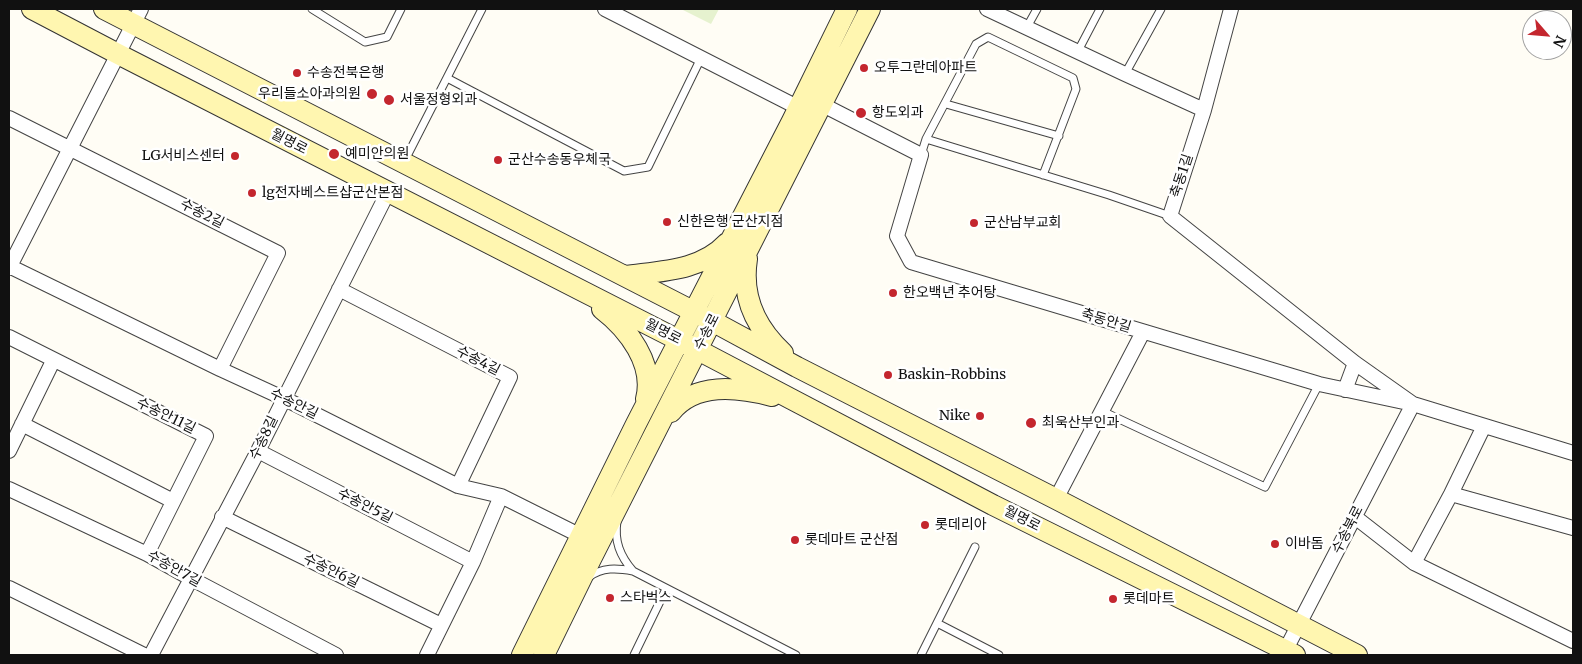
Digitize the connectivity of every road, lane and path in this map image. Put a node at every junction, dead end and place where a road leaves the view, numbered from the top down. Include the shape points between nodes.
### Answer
1 (32, 9) edge
2 (104, 9) edge
3 (312, 9) edge
4 (401, 9) edge
5 (482, 9) edge
6 (605, 9) edge
7 (847, 9) edge
8 (870, 9) edge
9 (987, 9) edge
10 (1037, 9) edge
11 (1100, 9) edge
12 (1161, 9) edge
13 (1231, 9) edge
14 (137, 16) edge
15 (1027, 27) junction
16 (1078, 51) junction
17 (118, 54) junction
18 (701, 58) junction
19 (1125, 74) junction
20 (447, 78) junction
21 (946, 104) junction
22 (822, 105) junction
23 (799, 108) junction
24 (1204, 110) junction
25 (9, 118) edge
26 (1059, 136) junction
27 (926, 139) junction
28 (71, 148) junction
29 (921, 155) junction
30 (404, 162) junction
31 (1043, 175) junction
32 (388, 192) junction
33 (1170, 216) junction
34 (733, 236) junction
35 (748, 250) junction
36 (9, 267) edge
37 (625, 276) junction
38 (339, 289) junction
39 (577, 289) junction
40 (694, 312) junction
41 (712, 321) junction
42 (1143, 332) junction
43 (9, 337) edge
44 (679, 340) junction
45 (698, 350) junction
46 (53, 361) junction
47 (1355, 363) junction
48 (797, 367) junction
49 (220, 369) junction
50 (1319, 384) junction
51 (1345, 390) junction
52 (283, 398) junction
53 (796, 401) junction
54 (1413, 404) junction
55 (1102, 411) junction
56 (640, 417) junction
57 (22, 424) junction
58 (1484, 426) junction
59 (658, 429) junction
60 (9, 451) edge
61 (258, 451) junction
62 (1573, 453) edge
63 (458, 486) junction
64 (9, 489) edge
65 (1451, 494) junction
66 (501, 496) junction
67 (1056, 499) junction
68 (173, 501) junction
69 (620, 502) junction
70 (222, 517) junction
71 (1355, 517) junction
72 (1573, 528) edge
73 (581, 536) junction
74 (975, 547) dead end
75 (147, 554) junction
76 (473, 562) junction
77 (1414, 562) junction
78 (633, 571) junction
79 (190, 578) junction
80 (9, 588) edge
81 (666, 589) junction
82 (575, 593) junction
83 (937, 623) junction
84 (441, 625) junction
85 (1299, 626) junction
86 (1573, 641) edge
87 (781, 648) junction
88 (1288, 654) edge
89 (144, 655) edge
90 (151, 655) edge
91 (336, 655) edge
92 (427, 655) edge
93 (522, 655) edge
94 (544, 655) edge
95 (634, 655) edge
96 (778, 655) edge
97 (796, 655) edge
98 (921, 655) edge
99 (999, 655) edge
100 (1357, 655) edge

1 - 17 street, 월명로
2 - 14 street
3 - 4 lane via 365,42 387,37
5 - 20 lane
6 - 18 street
7 - 23 street, 수송로
8 - 22 street, 수송로
9 - 15 street
10 - 15 lane
11 - 16 lane
12 - 19 lane
13 - 24 street, 축동1길
14 - 17 street
14 - 30 street
15 - 16 street
16 - 19 street
17 - 28 street
17 - 32 street, 월명로
18 - 20 lane via 648,167 624,171
18 - 23 street
19 - 24 street
20 - 30 lane
21 - 26 lane
21 - 26 lane, 축동안길 via 976,44 988,37 1073,78 1076,89
21 - 27 lane, 축동안길
22 - 29 street
22 - 35 street, 수송로
23 - 34 street, 수송로
24 - 33 street, 축동1길
25 - 28 street, 수송2길
26 - 31 lane
27 - 29 lane, 축동안길
27 - 31 lane
28 - 36 street
28 - 49 street, 수송2길 via 278,253
29 - 42 street, 축동안길 via 897,236 911,262
30 - 37 street
31 - 33 lane, 축동1길
32 - 38 street, 수송8길
32 - 39 street, 월명로
33 - 47 street, 축동안길
34 - 37 street via 706,259 686,267
34 - 40 street, 수송로
35 - 41 street, 수송로
35 - 48 street via 745,270 751,311 772,343
36 - 49 street, 수송안길
37 - 40 street
38 - 52 street, 수송8길
38 - 63 street, 수송4길 via 510,377
39 - 44 street, 월명로
39 - 56 street via 619,325 641,355 649,381
40 - 41 street
40 - 44 street, 수송로
41 - 45 street, 수송로
41 - 48 street
42 - 50 street, 축동안길
42 - 55 street
43 - 46 street, 수송안11길
44 - 45 street, 월명로
44 - 56 street, 수송로
45 - 53 street, 월명로
45 - 59 street, 수송로
46 - 57 street
46 - 68 street, 수송안11길 via 206,436
47 - 51 street
47 - 54 street, 축동안길
48 - 67 street
49 - 52 street, 수송안길
50 - 51 street, 축동안길
50 - 55 lane via 1265,488
51 - 54 street, 축동안길
52 - 61 street, 수송8길
52 - 63 street, 수송안길
53 - 59 street via 740,390 706,390 678,402
53 - 88 street, 월명로
54 - 58 street, 축동안길
54 - 71 street, 수송북로
55 - 67 street
56 - 73 street, 수송로
57 - 60 street
57 - 68 street
58 - 62 street, 축동안길
58 - 65 street
59 - 69 street, 수송로
61 - 70 street, 수송8길
61 - 76 street, 수송안5길
63 - 66 street, 수송안길
64 - 75 street, 수송안7길
65 - 72 street
65 - 77 street
66 - 73 street, 수송안길
66 - 76 street
67 - 85 street
68 - 75 street, 수송안11길
69 - 78 lane via 617,544
69 - 82 street, 수송로
70 - 79 street, 수송8길
70 - 84 street, 수송안6길
71 - 77 street
71 - 85 street, 수송북로
73 - 93 street, 수송로
74 - 83 lane
75 - 79 street, 수송안7길
76 - 84 street
77 - 86 street
78 - 81 lane
78 - 82 lane via 605,569 594,574
79 - 90 street, 수송8길
79 - 91 street, 수송안7길
80 - 89 street
81 - 87 lane
81 - 95 lane
82 - 94 street, 수송로
83 - 98 lane
83 - 99 lane
84 - 92 street
85 - 88 street, 수송북로
85 - 100 street
87 - 96 lane
87 - 97 lane

